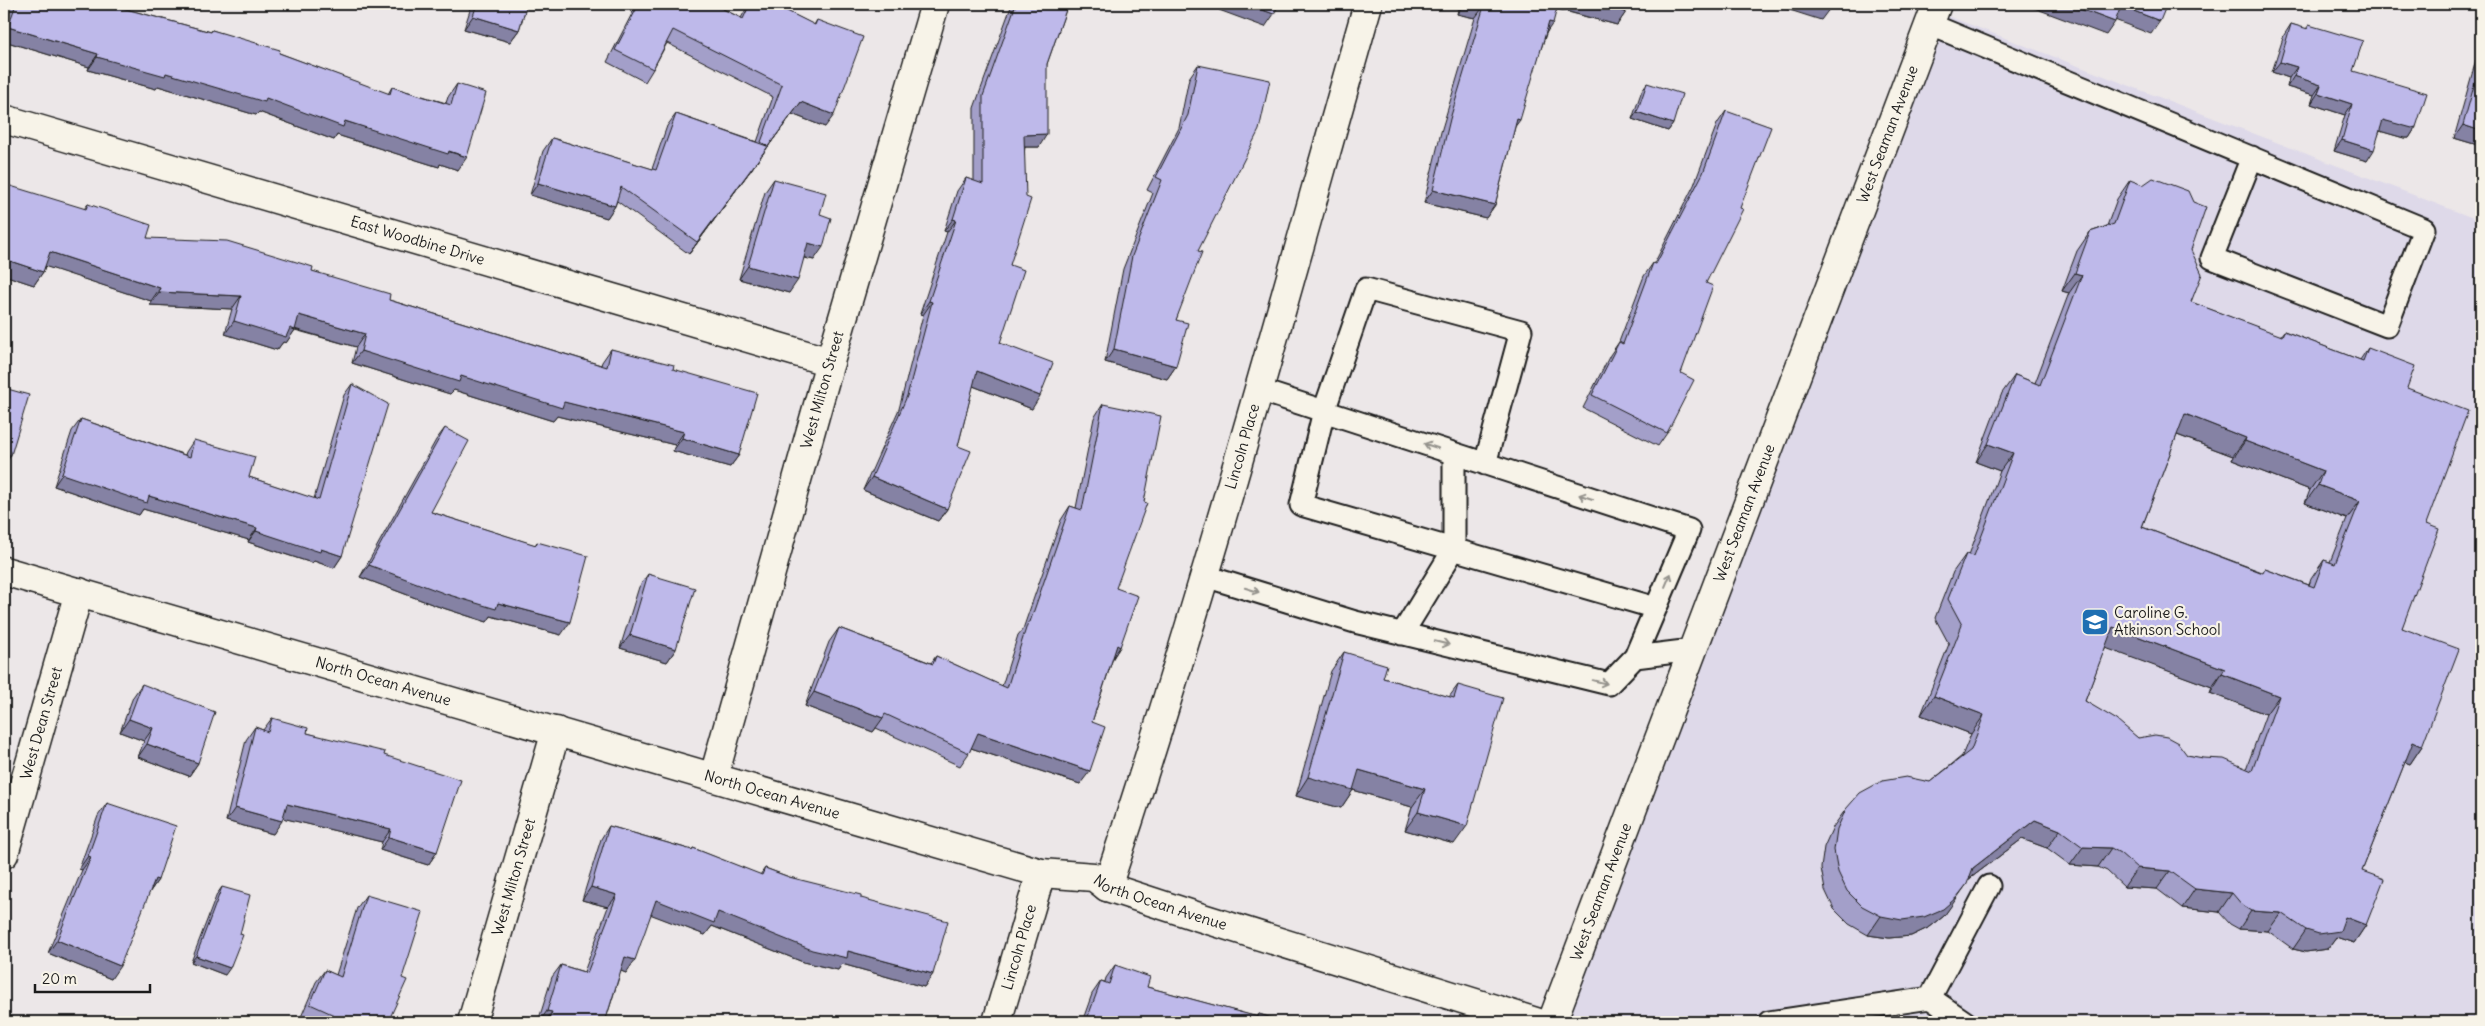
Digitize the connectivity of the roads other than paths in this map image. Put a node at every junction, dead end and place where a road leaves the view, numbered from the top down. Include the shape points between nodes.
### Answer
1 (935, 4) edge
2 (1368, 4) edge
3 (1933, 14) edge
4 (4, 119) edge
5 (2252, 158) junction
6 (830, 362) junction
7 (1258, 390) junction
8 (1324, 411) junction
9 (1454, 454) junction
10 (1485, 464) junction
11 (1454, 549) junction
12 (4, 571) edge
13 (1205, 576) junction
14 (79, 592) junction
15 (1656, 608) junction
16 (1402, 634) junction
17 (1692, 650) junction
18 (1636, 657) junction
19 (556, 731) junction
20 (714, 776) junction
21 (4, 854) edge
22 (1041, 873) junction
23 (1989, 886) dead end
24 (1108, 887) junction
25 (1930, 998) junction
26 (472, 1022) edge
27 (997, 1022) edge
28 (1536, 1022) edge
29 (1552, 1022) edge
30 (1769, 1022) edge
31 (1965, 1022) edge

1 - 6 street, West Milton Street
2 - 7 street, Lincoln Place
3 - 5 lane
3 - 17 street, West Seaman Avenue
4 - 6 street, East Woodbine Drive
5 - 5 lane via 2424,229 2387,326 2212,258
6 - 20 street, West Milton Street
7 - 8 lane
7 - 13 street, Lincoln Place
9 -> 8 lane
8 - 10 lane via 1366,288 1521,331
8 - 11 lane via 1301,505
9 - 10 lane
9 - 11 lane
15 -> 10 lane via 1689,530
11 - 15 lane
11 - 16 lane
12 - 14 street, North Ocean Avenue
13 -> 16 lane
13 - 24 street, Lincoln Place
14 - 19 street, North Ocean Avenue
14 - 21 street, West Dean Street
15 - 18 lane
16 -> 18 lane via 1609,684
17 - 18 lane
17 - 29 street, West Seaman Avenue
19 - 20 street, North Ocean Avenue
19 - 26 street, West Milton Street
20 - 22 street, North Ocean Avenue
22 - 24 street, North Ocean Avenue via 1094,877
22 - 27 street, Lincoln Place
23 - 25 lane
24 - 28 street, North Ocean Avenue
25 - 30 lane
25 - 31 lane

